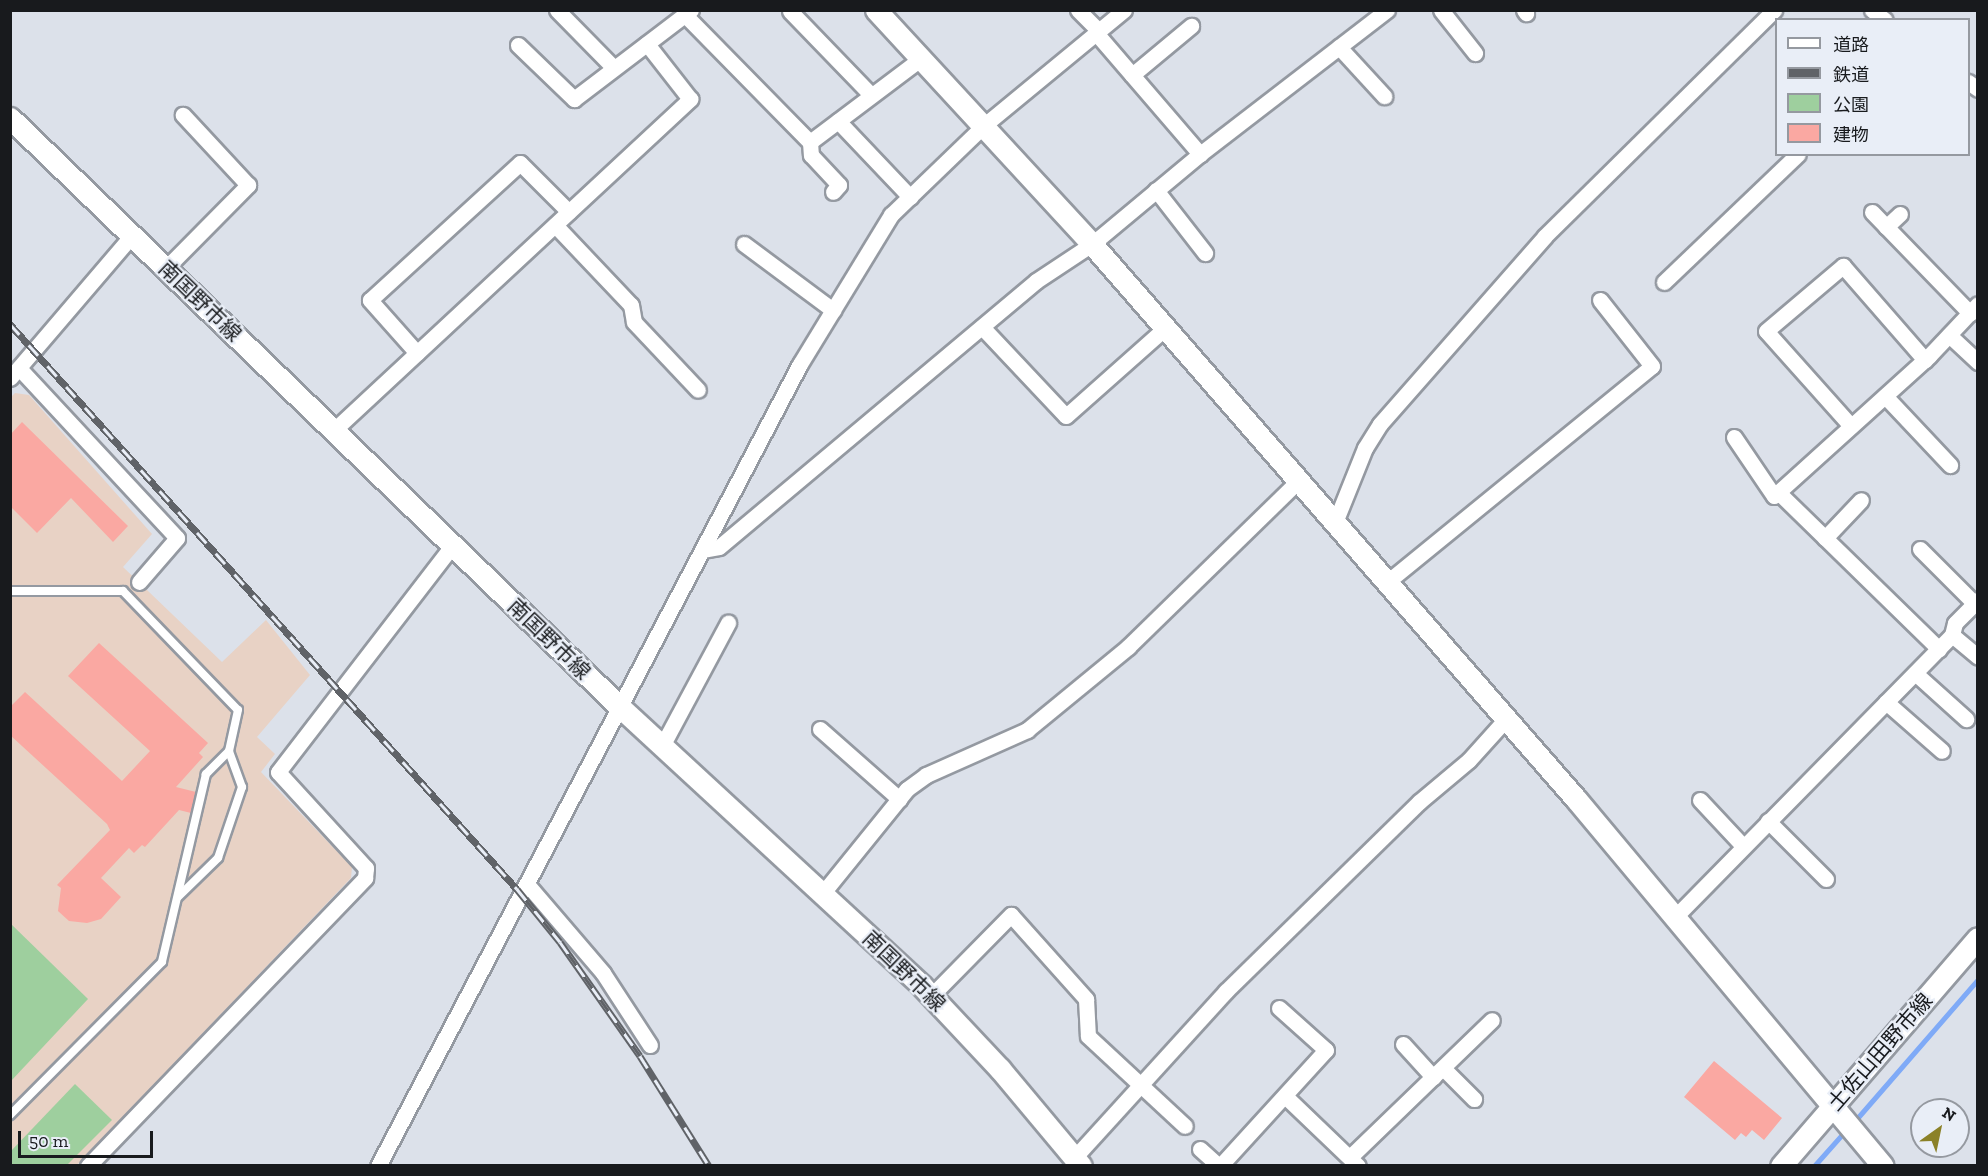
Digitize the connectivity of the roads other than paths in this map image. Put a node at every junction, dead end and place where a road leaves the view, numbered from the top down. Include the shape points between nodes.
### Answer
1 (556, 10) edge
2 (876, 10) edge
3 (1078, 10) edge
4 (1124, 10) edge
5 (1387, 10) edge
6 (1441, 10) edge
7 (1774, 10) edge
8 (790, 11) edge
9 (688, 13) edge
10 (1191, 26) dead end
11 (1097, 32) junction
12 (647, 44) junction
13 (518, 45) dead end
14 (1340, 47) junction
15 (1475, 53) dead end
16 (920, 59) junction
17 (614, 68) junction
18 (1132, 75) junction
19 (871, 95) junction
20 (1384, 96) dead end
21 (183, 115) dead end
22 (10, 118) edge
23 (838, 121) junction
24 (982, 127) junction
25 (810, 142) junction
26 (1200, 154) junction
27 (1796, 156) edge
28 (1156, 190) junction
29 (833, 192) dead end
30 (910, 197) junction
31 (569, 212) junction
32 (1872, 212) dead end
33 (1900, 213) dead end
34 (555, 225) junction
35 (1886, 227) junction
36 (132, 235) junction
37 (744, 244) dead end
38 (1092, 244) junction
39 (1205, 253) dead end
40 (166, 267) junction
41 (1664, 282) dead end
42 (1600, 300) dead end
43 (1974, 308) edge
44 (833, 310) junction
45 (982, 327) junction
46 (1165, 328) junction
47 (1949, 335) junction
48 (417, 352) junction
49 (1925, 360) junction
50 (1977, 362) edge
51 (15, 373) edge
52 (698, 390) dead end
53 (1885, 396) junction
54 (1851, 426) junction
55 (333, 431) junction
56 (1734, 437) dead end
57 (1950, 465) dead end
58 (1297, 482) junction
59 (1778, 492) junction
60 (1861, 500) dead end
61 (1335, 525) junction
62 (1825, 538) junction
63 (452, 546) junction
64 (1920, 549) dead end
65 (702, 550) junction
66 (139, 582) joint
67 (1386, 584) junction
68 (10, 591) edge
69 (127, 594) junction
70 (1976, 602) edge
71 (728, 623) dead end
72 (1952, 635) junction
73 (1939, 649) junction
74 (1977, 657) edge
75 (1915, 673) junction
76 (1886, 702) junction
77 (620, 707) junction
78 (1966, 718) dead end
79 (1505, 720) junction
80 (820, 729) dead end
81 (662, 746) junction
82 (229, 751) junction
83 (1942, 751) dead end
84 (899, 799) junction
85 (1700, 800) dead end
86 (1768, 822) junction
87 (1743, 846) junction
88 (1826, 879) dead end
89 (527, 884) junction
90 (822, 894) junction
91 (177, 898) junction
92 (1674, 918) junction
93 (1977, 938) edge
94 (931, 996) junction
95 (1279, 1008) dead end
96 (1492, 1020) dead end
97 (1403, 1044) dead end
98 (650, 1045) dead end
99 (1438, 1073) junction
100 (1139, 1086) junction
101 (1285, 1096) junction
102 (1474, 1099) dead end
103 (1834, 1106) junction
104 (10, 1115) edge
105 (1185, 1126) dead end
106 (1200, 1149) dead end
107 (1078, 1161) edge
108 (1354, 1161) edge
109 (88, 1166) edge
110 (378, 1166) edge
111 (1219, 1166) edge
112 (1781, 1166) edge
113 (1883, 1166) edge

1 - 17 street
2 - 16 main road
3 - 11 street
4 - 11 street
5 - 14 street
6 - 15 street
7 - 61 street via 1545,236 1380,424 1365,448
8 - 19 street
9 - 12 street
9 - 25 street
10 - 18 street
11 - 18 street
11 - 24 street
12 - 17 street
12 - 31 street via 690,99
13 - 17 street via 574,99
14 - 20 street
14 - 26 street
16 - 19 street
16 - 24 main road
18 - 26 street
19 - 23 street
21 - 40 street via 248,185
22 - 36 main road, 南国野市線
23 - 25 street
23 - 30 street
24 - 30 street
24 - 38 main road
25 - 29 street via 811,155 839,185
26 - 28 street
27 - 41 street
28 - 38 street
28 - 39 street
30 - 44 street via 891,215
31 - 34 street
31 - 48 street via 520,163 370,300
32 - 35 street
33 - 35 street
34 - 48 street
34 - 52 street via 630,304 634,322
35 - 43 street
36 - 40 main road, 南国野市線
36 - 51 street
37 - 44 street
38 - 45 street via 1036,282
38 - 46 main road
40 - 55 main road, 南国野市線
42 - 67 street via 1652,366
43 - 47 street
44 - 65 street via 800,364
45 - 46 street via 1066,417
45 - 65 street via 719,547
46 - 58 main road
47 - 49 street
47 - 50 street
48 - 55 street
49 - 53 street
49 - 54 street via 1842,266 1766,331
51 - 66 street via 177,538
53 - 54 street
53 - 57 street
54 - 59 street
55 - 63 main road, 南国野市線
56 - 59 street via 1774,496
58 - 61 main road
58 - 84 street via 1128,647 1027,730 926,775
59 - 62 street
60 - 62 street
61 - 67 main road
62 - 73 street
63 - 77 main road, 南国野市線
63 - 109 street via 278,772 366,868 365,878
64 - 70 street
65 - 77 street
66 - 69 lane
67 - 79 main road
68 - 69 lane
69 - 82 lane via 233,701 238,710
70 - 72 street via 1955,623
71 - 81 street
72 - 73 street
72 - 74 street
73 - 75 street
75 - 76 street
75 - 78 street
76 - 83 street
76 - 86 street
77 - 81 main road, 南国野市線
77 - 89 street
79 - 92 main road
79 - 100 street via 1469,760 1289,928
80 - 84 street
81 - 90 main road, 南国野市線
82 - 91 lane via 206,774
82 - 91 lane via 242,787 218,858
84 - 90 street
85 - 87 street
86 - 87 street
86 - 88 street
87 - 92 street
89 - 98 street via 603,973
89 - 110 street
90 - 94 main road, 南国野市線
91 - 104 lane via 162,962
92 - 103 main road
93 - 103 main road, 土佐山田野市線
94 - 100 street via 1011,915 1086,999 1088,1036
94 - 107 main road, 南国野市線
95 - 101 street via 1326,1050
96 - 99 street
97 - 99 street
99 - 102 street
99 - 108 street
100 - 105 street
100 - 107 street
101 - 108 street
101 - 111 street
103 - 112 main road, 土佐山田野市線
103 - 113 main road
106 - 111 street

